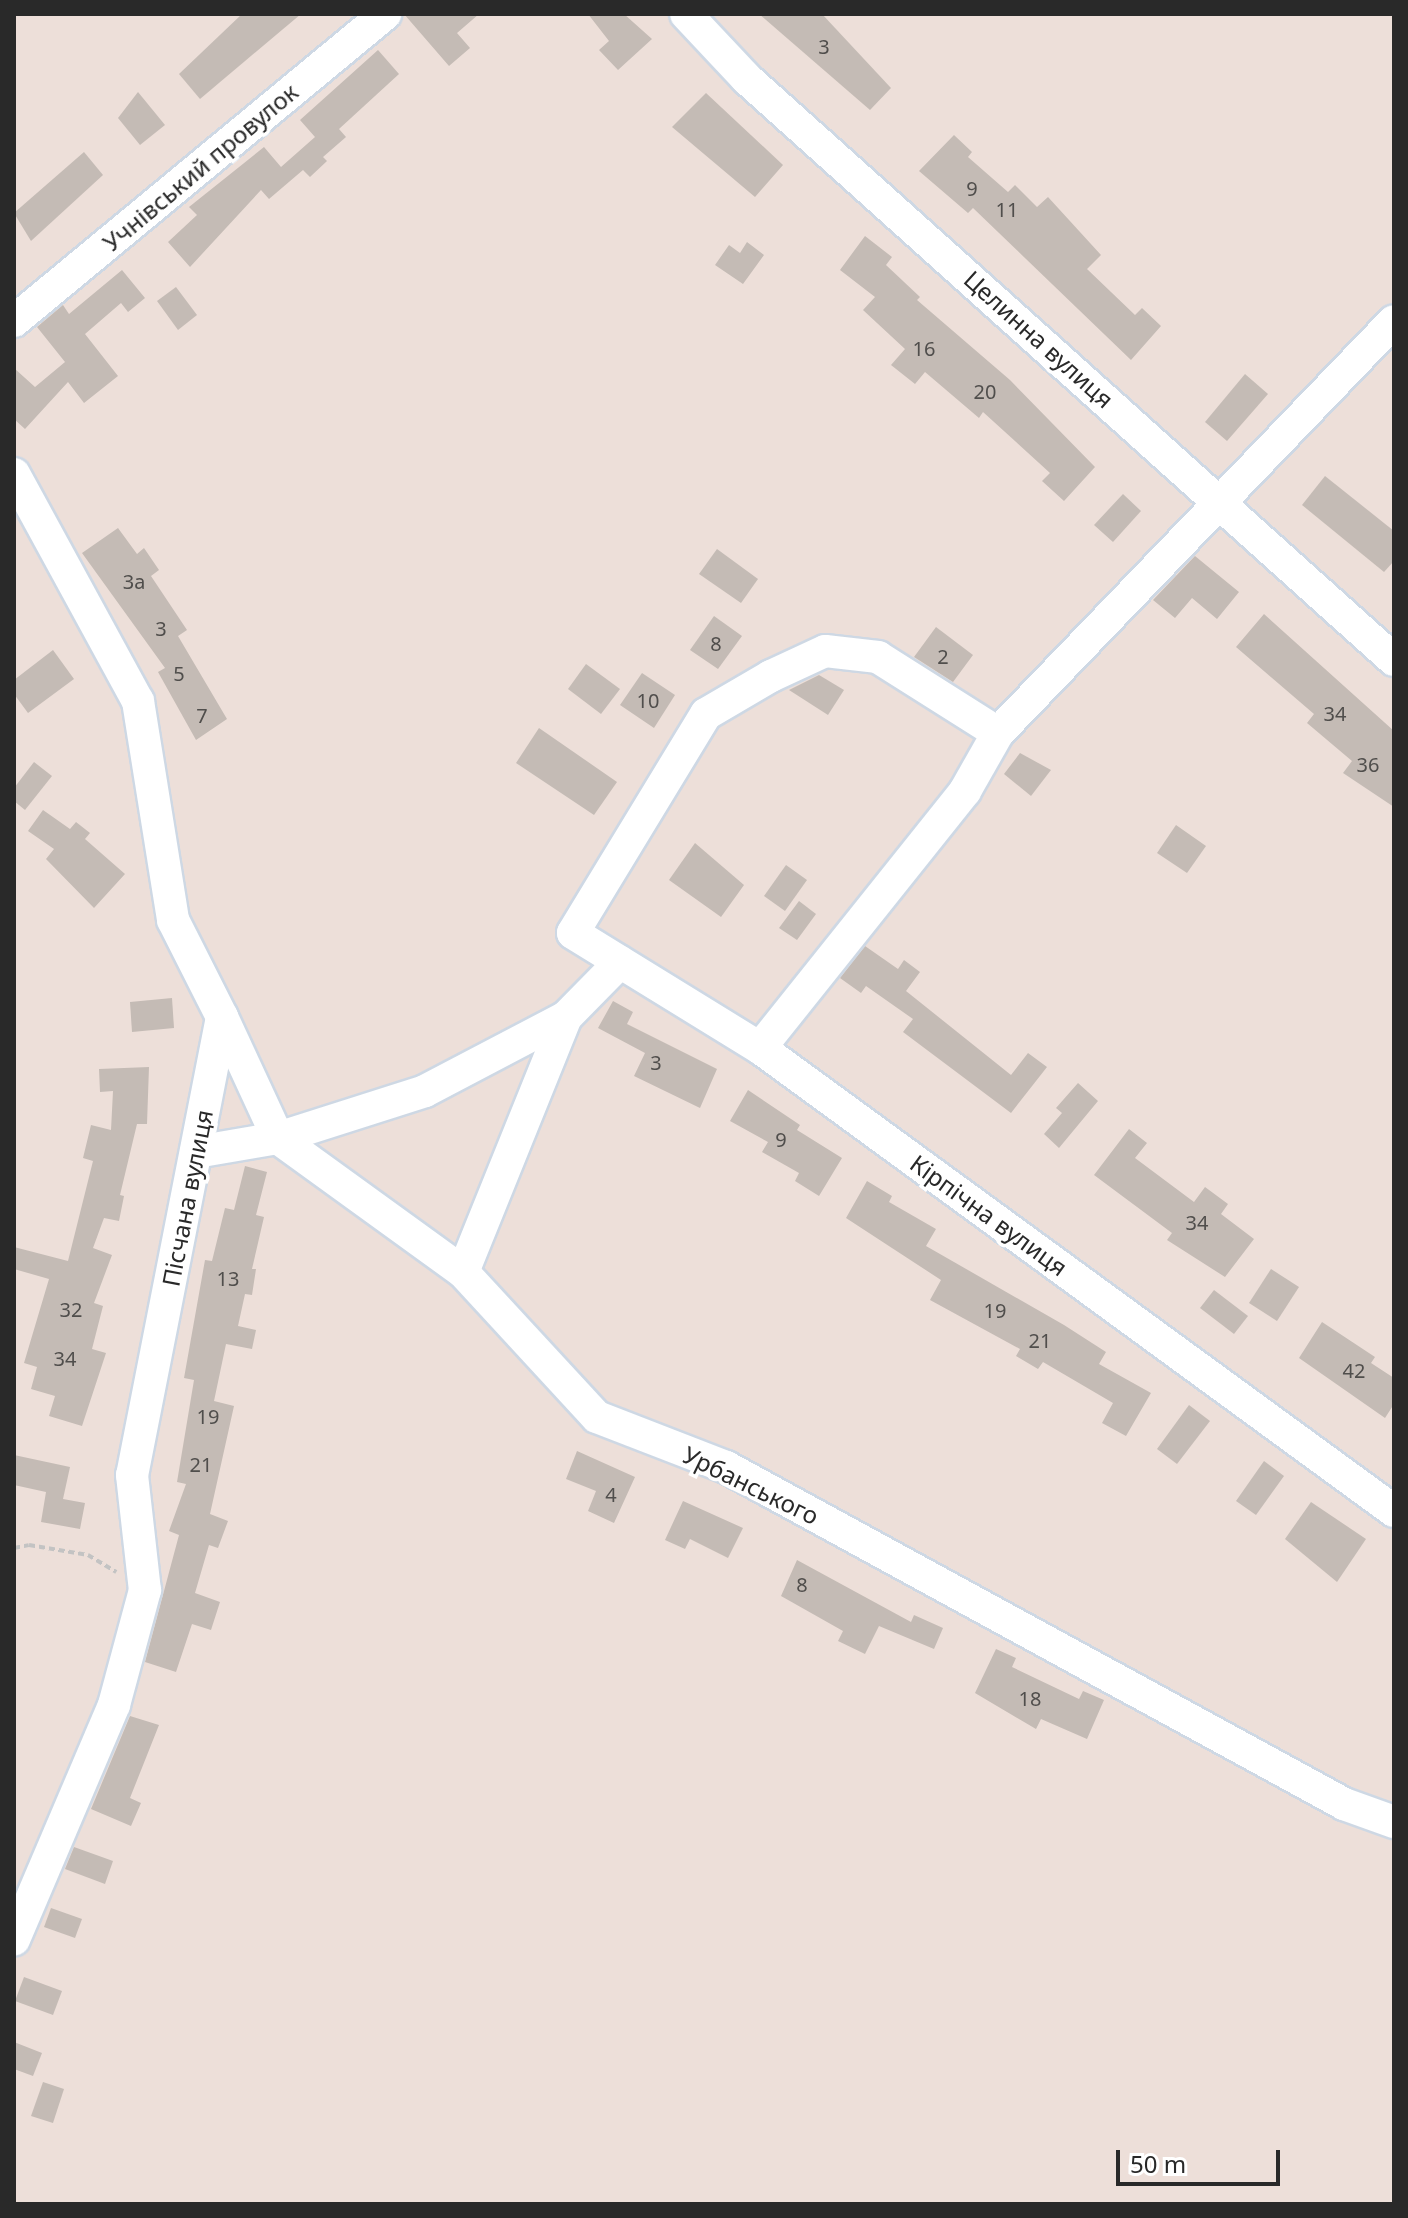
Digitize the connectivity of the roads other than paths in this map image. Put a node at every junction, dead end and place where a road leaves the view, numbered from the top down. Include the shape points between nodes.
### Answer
1 (385, 14) edge
2 (686, 14) edge
3 (14, 321) edge
4 (1394, 321) edge
5 (14, 474) edge
6 (1221, 502) junction
7 (1394, 660) edge
8 (998, 733) junction
9 (620, 962) junction
10 (222, 1017) junction
11 (566, 1017) junction
12 (760, 1048) junction
13 (278, 1138) junction
14 (196, 1152) junction
15 (463, 1272) junction
16 (1394, 1511) edge
17 (1394, 1822) edge
18 (14, 1940) edge

1 - 3 street, Учнівський провулок
2 - 6 street, Целинна вулиця via 746,78
4 - 6 street
5 - 10 street via 138,701 173,920
6 - 7 street, Целинна вулиця
6 - 8 street
8 - 9 street, Кiрпiчна вулиця via 878,657 825,651 706,714 573,933
8 - 12 street via 965,791
9 - 11 street
9 - 12 street, Кiрпiчна вулиця
10 - 13 street, Урбанського
10 - 14 street, Пiсчана вулиця
11 - 13 street via 425,1091
11 - 15 street
12 - 16 street, Кiрпiчна вулиця
13 - 14 street
13 - 15 street, Урбанського
14 - 18 street, Пiсчана вулиця via 132,1475 145,1590 114,1705
15 - 17 street, Урбанського via 597,1417 726,1467 1344,1804

